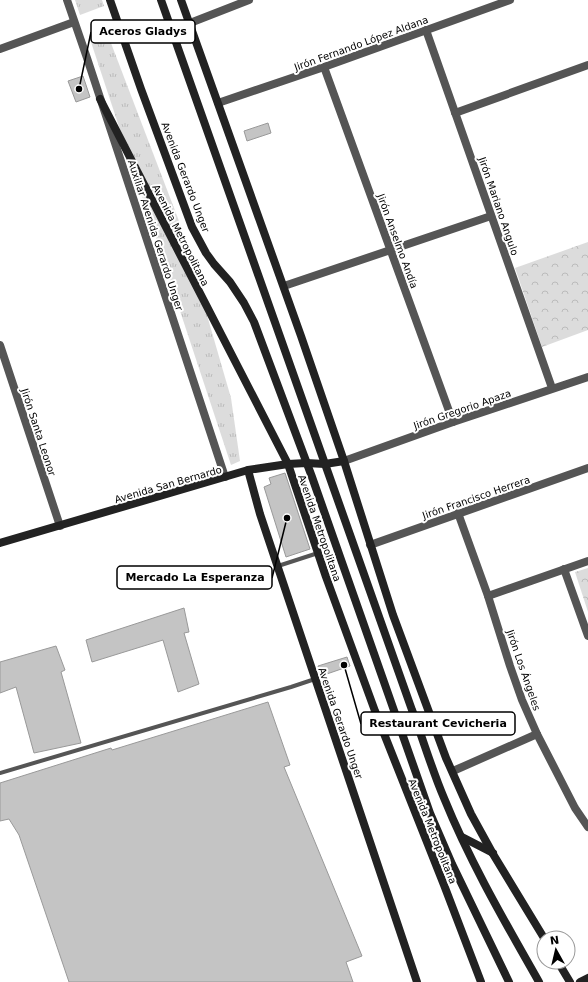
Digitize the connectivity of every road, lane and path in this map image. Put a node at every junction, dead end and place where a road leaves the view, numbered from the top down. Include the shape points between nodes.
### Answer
1 (67, 0) edge
2 (110, 0) edge
3 (161, 0) edge
4 (182, 0) edge
5 (249, 0) edge
6 (510, 0) edge
7 (74, 22) junction
8 (190, 23) junction
9 (426, 30) junction
10 (0, 49) edge
11 (588, 65) edge
12 (324, 67) junction
13 (100, 99) junction
14 (218, 103) junction
15 (455, 114) junction
16 (491, 216) junction
17 (390, 249) junction
18 (284, 286) junction
19 (1, 350) edge
20 (588, 376) edge
21 (552, 388) junction
22 (453, 422) junction
23 (344, 462) junction
24 (306, 463) junction
25 (288, 464) junction
26 (325, 464) junction
27 (588, 468) edge
28 (248, 470) junction
29 (225, 477) junction
30 (458, 513) junction
31 (60, 526) junction
32 (0, 543) edge
33 (370, 545) junction
34 (318, 553) junction
35 (588, 560) edge
36 (277, 566) junction
37 (564, 569) junction
38 (488, 596) junction
39 (588, 636) edge
40 (315, 679) junction
41 (537, 734) junction
42 (453, 771) junction
43 (0, 773) edge
44 (588, 827) edge
45 (462, 837) junction
46 (493, 854) junction
47 (539, 930) edge
48 (563, 970) edge
49 (588, 978) edge
50 (417, 982) edge
51 (481, 982) edge
52 (510, 982) edge
53 (539, 982) edge
54 (570, 982) edge
55 (580, 982) edge

1 - 7 street, Auxiliar Avenida Gerardo Unger
2 - 24 street, Avenida Gerardo Unger via 192,227 206,253 230,282 254,322
3 - 26 street
4 - 8 street
5 - 8 street
6 - 9 street, Jirón Fernando López Aldana
7 - 10 street
7 - 13 street, Auxiliar Avenida Gerardo Unger
8 - 14 street
9 - 12 street, Jirón Fernando López Aldana
9 - 15 street, Jirón Mariano Angulo
11 - 15 street
12 - 14 street, Jirón Fernando López Aldana
12 - 17 street, Jirón Anselmo Andía
13 - 25 street, Avenida Metropolitana
13 - 29 street, Auxiliar Avenida Gerardo Unger
14 - 18 street
15 - 16 street, Jirón Mariano Angulo
16 - 17 street
16 - 21 street, Jirón Mariano Angulo
17 - 18 street
17 - 22 street, Jirón Anselmo Andía
18 - 23 street
19 - 31 street, Jirón Santa Leonor
20 - 21 street, Jirón Gregorio Apaza
21 - 22 street, Jirón Gregorio Apaza
22 - 23 street, Jirón Gregorio Apaza
23 - 26 street, Avenida San Bernardo
23 - 33 street
24 - 25 street, Avenida San Bernardo
24 - 26 street, Avenida San Bernardo
24 - 52 street, Avenida Metropolitana via 430,813
25 - 28 street, Avenida San Bernardo
25 - 34 street, Avenida Metropolitana
26 - 45 street via 444,798
27 - 30 street, Jirón Francisco Herrera
28 - 29 street, Avenida San Bernardo
28 - 36 street, Avenida Gerardo Unger
29 - 31 street, Avenida San Bernardo
30 - 33 street, Jirón Francisco Herrera
30 - 38 street, Jirón Los Ángeles
31 - 32 street, Avenida San Bernardo
33 - 42 street via 393,615
34 - 36 lane
34 - 51 street, Avenida Metropolitana via 375,712
35 - 37 street
36 - 40 street, Avenida Gerardo Unger
37 - 38 street
37 - 39 street
38 - 41 street, Jirón Los Ángeles via 517,686
40 - 43 lane
40 - 50 street, Avenida Gerardo Unger
41 - 42 street
41 - 44 street, Jirón Los Ángeles via 575,808
42 - 46 street via 471,814
45 - 46 street
45 - 53 street
46 - 47 street
48 - 54 street
49 - 55 street

